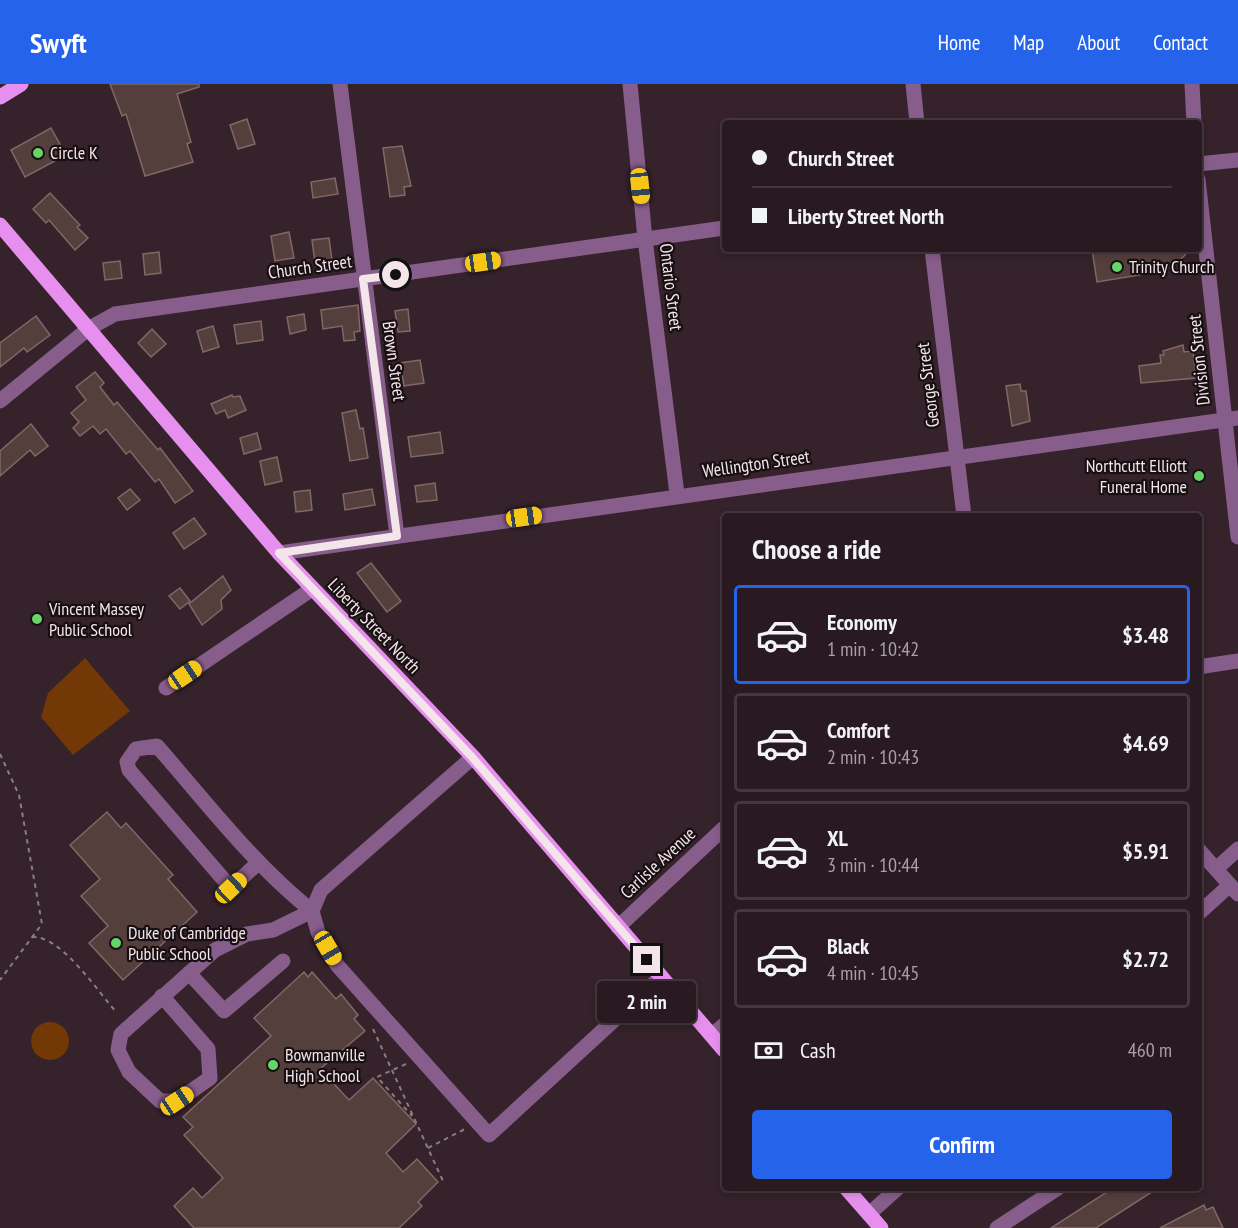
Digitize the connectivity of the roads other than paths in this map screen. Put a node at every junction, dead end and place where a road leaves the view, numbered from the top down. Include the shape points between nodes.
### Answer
1 (21, 84) edge
2 (340, 84) edge
3 (630, 84) edge
4 (913, 84) edge
5 (1192, 84) edge
6 (0, 97) edge
7 (917, 120) edge
8 (1194, 120) edge
9 (1238, 160) edge
10 (1202, 164) edge
11 (1202, 207) edge
12 (0, 225) edge
13 (722, 228) edge
14 (645, 239) junction
15 (932, 252) edge
16 (363, 279) junction
17 (88, 329) junction
18 (0, 401) edge
19 (1231, 418) edge
20 (956, 456) junction
21 (677, 495) junction
22 (964, 513) edge
23 (397, 536) junction
24 (1238, 537) edge
25 (279, 553) junction
26 (312, 589) junction
27 (1238, 662) edge
28 (1202, 666) edge
29 (166, 688) dead end
30 (472, 757) junction
31 (722, 830) edge
32 (1238, 849) edge
33 (1202, 853) edge
34 (259, 862) junction
35 (1216, 869) junction
36 (1234, 889) edge
37 (312, 911) junction
38 (1202, 911) edge
39 (618, 927) junction
40 (283, 961) dead end
41 (189, 973) junction
42 (661, 977) junction
43 (162, 996) junction
44 (722, 1027) edge
45 (712, 1035) junction
46 (722, 1048) edge
47 (849, 1191) edge
48 (895, 1191) edge
49 (1053, 1191) edge
50 (869, 1214) junction
51 (881, 1228) edge
52 (997, 1228) edge

1 - 6 main road
2 - 16 street, Brown Street
3 - 14 street, Ontario Street
4 - 7 street
5 - 8 street
9 - 10 street
11 - 19 street, Division Street
12 - 17 main road, Liberty Street North
13 - 14 street, Church Street
14 - 16 street, Church Street
14 - 21 street, Ontario Street
15 - 20 street, George Street
16 - 17 street, Church Street via 115,314
16 - 23 street, Brown Street
17 - 18 street, Church Street
17 - 25 main road, Liberty Street North
19 - 20 street, Wellington Street
19 - 24 street, Division Street
20 - 21 street, Wellington Street
20 - 22 street, George Street
21 - 23 street, Wellington Street
23 - 25 street, Wellington Street
25 - 26 main road, Liberty Street North
26 - 29 street
26 - 30 main road, Liberty Street North
27 - 28 street
30 - 37 street via 321,890
30 - 39 main road, Liberty Street North
31 - 39 street, Carlisle Avenue
32 - 35 street
33 - 35 street
34 - 34 street via 157,747 136,749 127,762 129,770 231,888
34 - 37 street via 278,884
35 - 36 street
36 - 38 street
37 - 41 street via 273,930 247,934 215,950
37 - 42 street via 318,932 337,965 489,1135
39 - 42 main road, Liberty Street North
40 - 41 street via 224,1011
41 - 43 street
42 - 45 main road, Liberty Street North
43 - 43 street via 121,1034 118,1050 129,1072 160,1101 177,1101 210,1078 208,1049
44 - 45 street
45 - 46 main road, Liberty Street North
47 - 50 main road
48 - 50 street
49 - 52 street
50 - 51 main road

